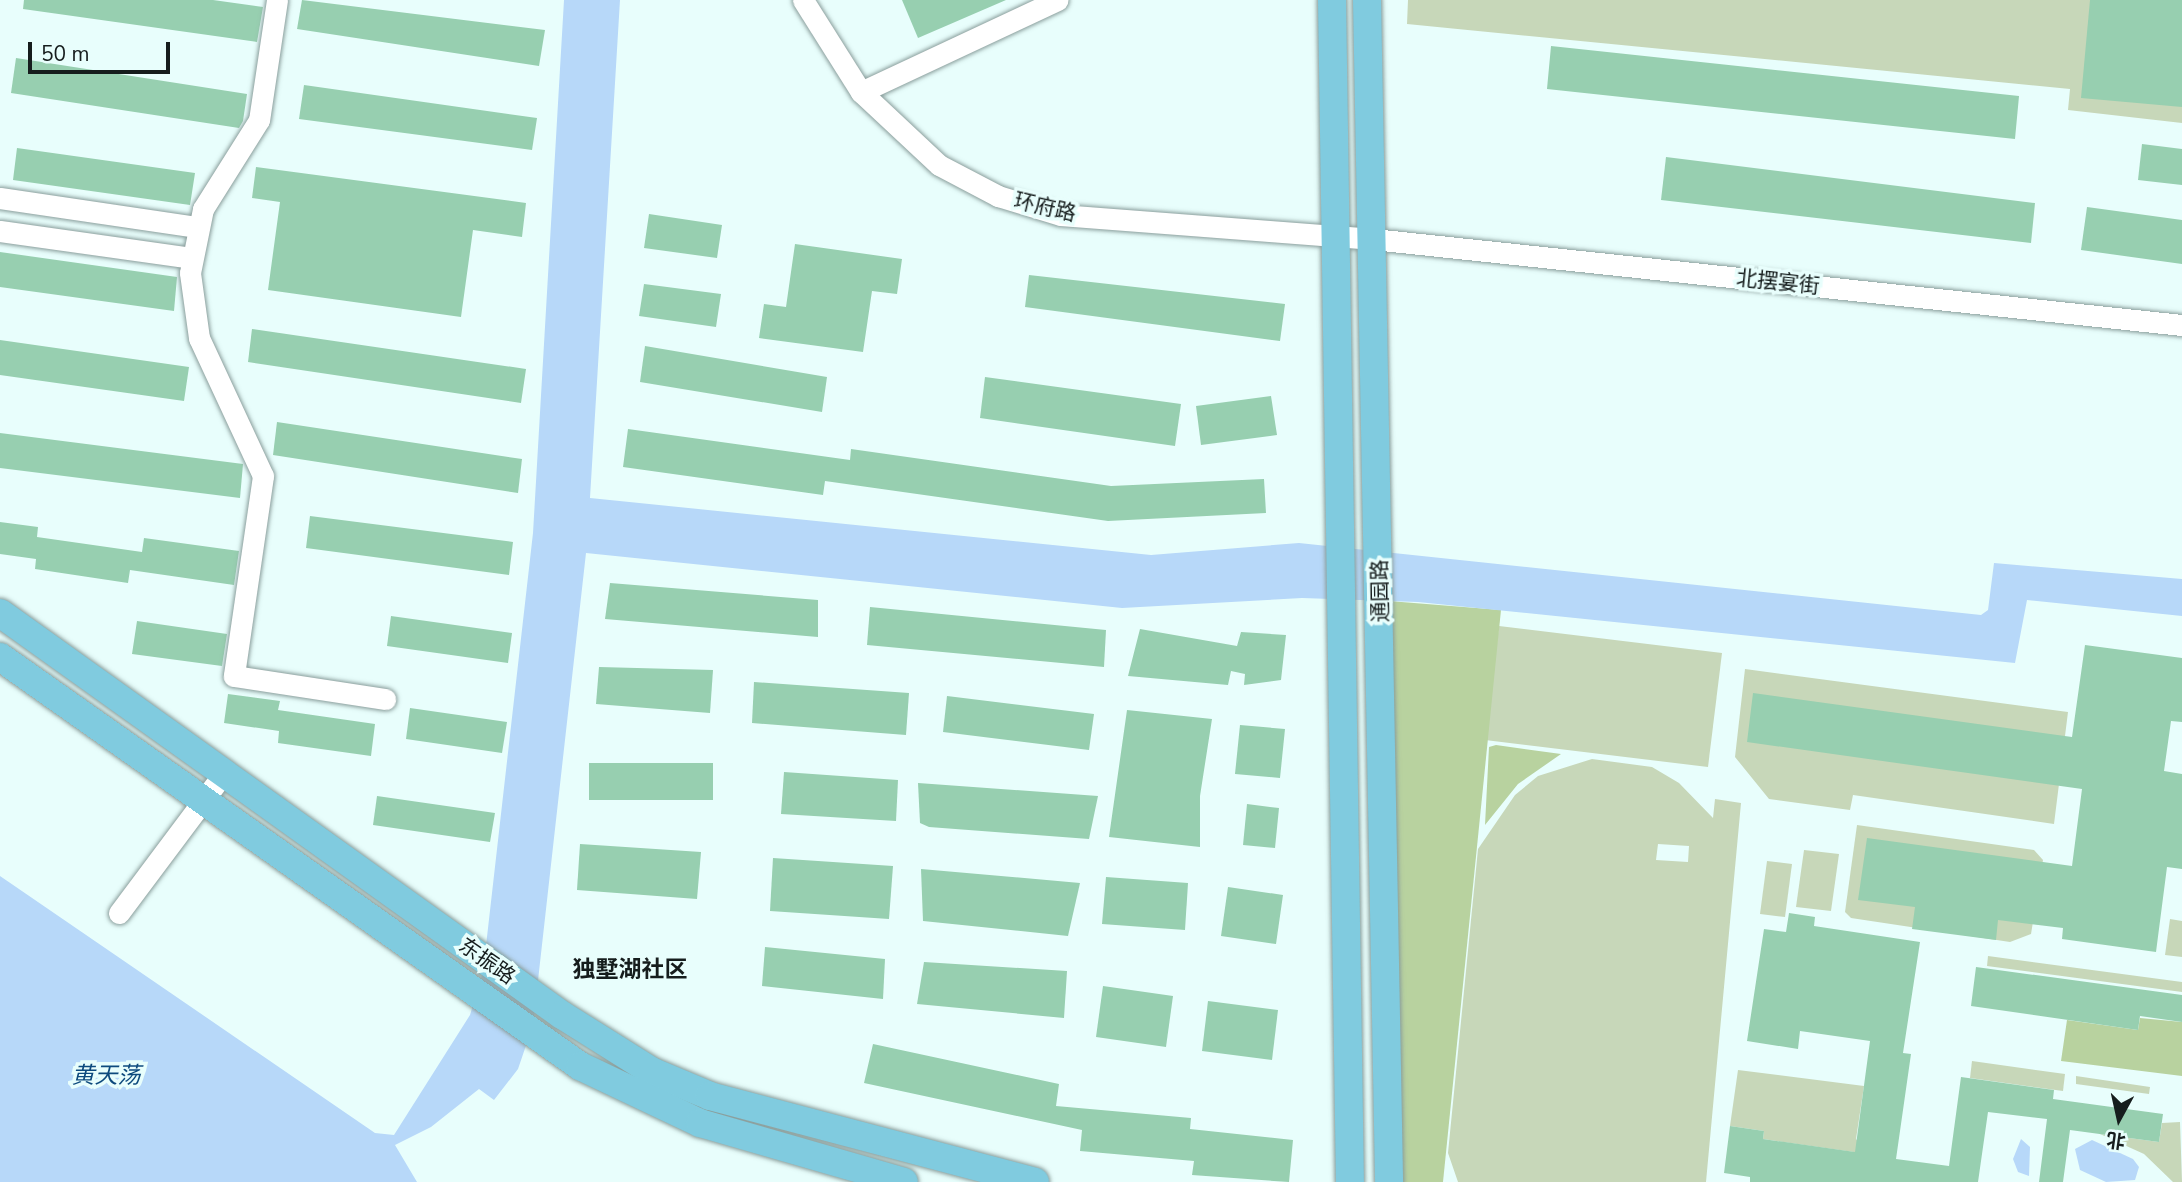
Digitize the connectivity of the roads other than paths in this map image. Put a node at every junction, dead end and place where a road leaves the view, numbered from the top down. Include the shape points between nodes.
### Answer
1 (277, 0) edge
2 (803, 0) edge
3 (1057, 0) edge
4 (1332, 0) edge
5 (1367, 0) edge
6 (861, 92) junction
7 (0, 198) edge
8 (196, 227) junction
9 (0, 231) edge
10 (1335, 238) junction
11 (1373, 239) junction
12 (191, 258) junction
13 (2182, 325) edge
14 (0, 613) edge
15 (0, 657) edge
16 (385, 699) dead end
17 (223, 774) junction
18 (202, 801) junction
19 (119, 913) dead end
20 (904, 1182) edge
21 (1035, 1182) edge
22 (1350, 1182) edge
23 (1389, 1182) edge

1 - 8 street via 259,120
2 - 6 street, 环府路
3 - 6 street
4 - 10 main road, 通园路
5 - 11 main road, 通园路
6 - 10 street, 环府路 via 939,165 998,196 1061,215
7 - 8 street
8 - 12 street
9 - 12 street
10 - 11 street, 环府路
10 - 22 main road, 通园路
11 - 13 street, 北摆宴街
11 - 23 main road, 通园路
12 - 16 street via 191,304 199,338 263,476 234,676
14 - 17 main road, 东振路
15 - 18 main road, 东振路
17 - 18 street
17 - 21 main road, 东振路 via 636,1063 710,1096
18 - 19 street
18 - 20 main road, 东振路 via 538,1038 619,1086 700,1123

